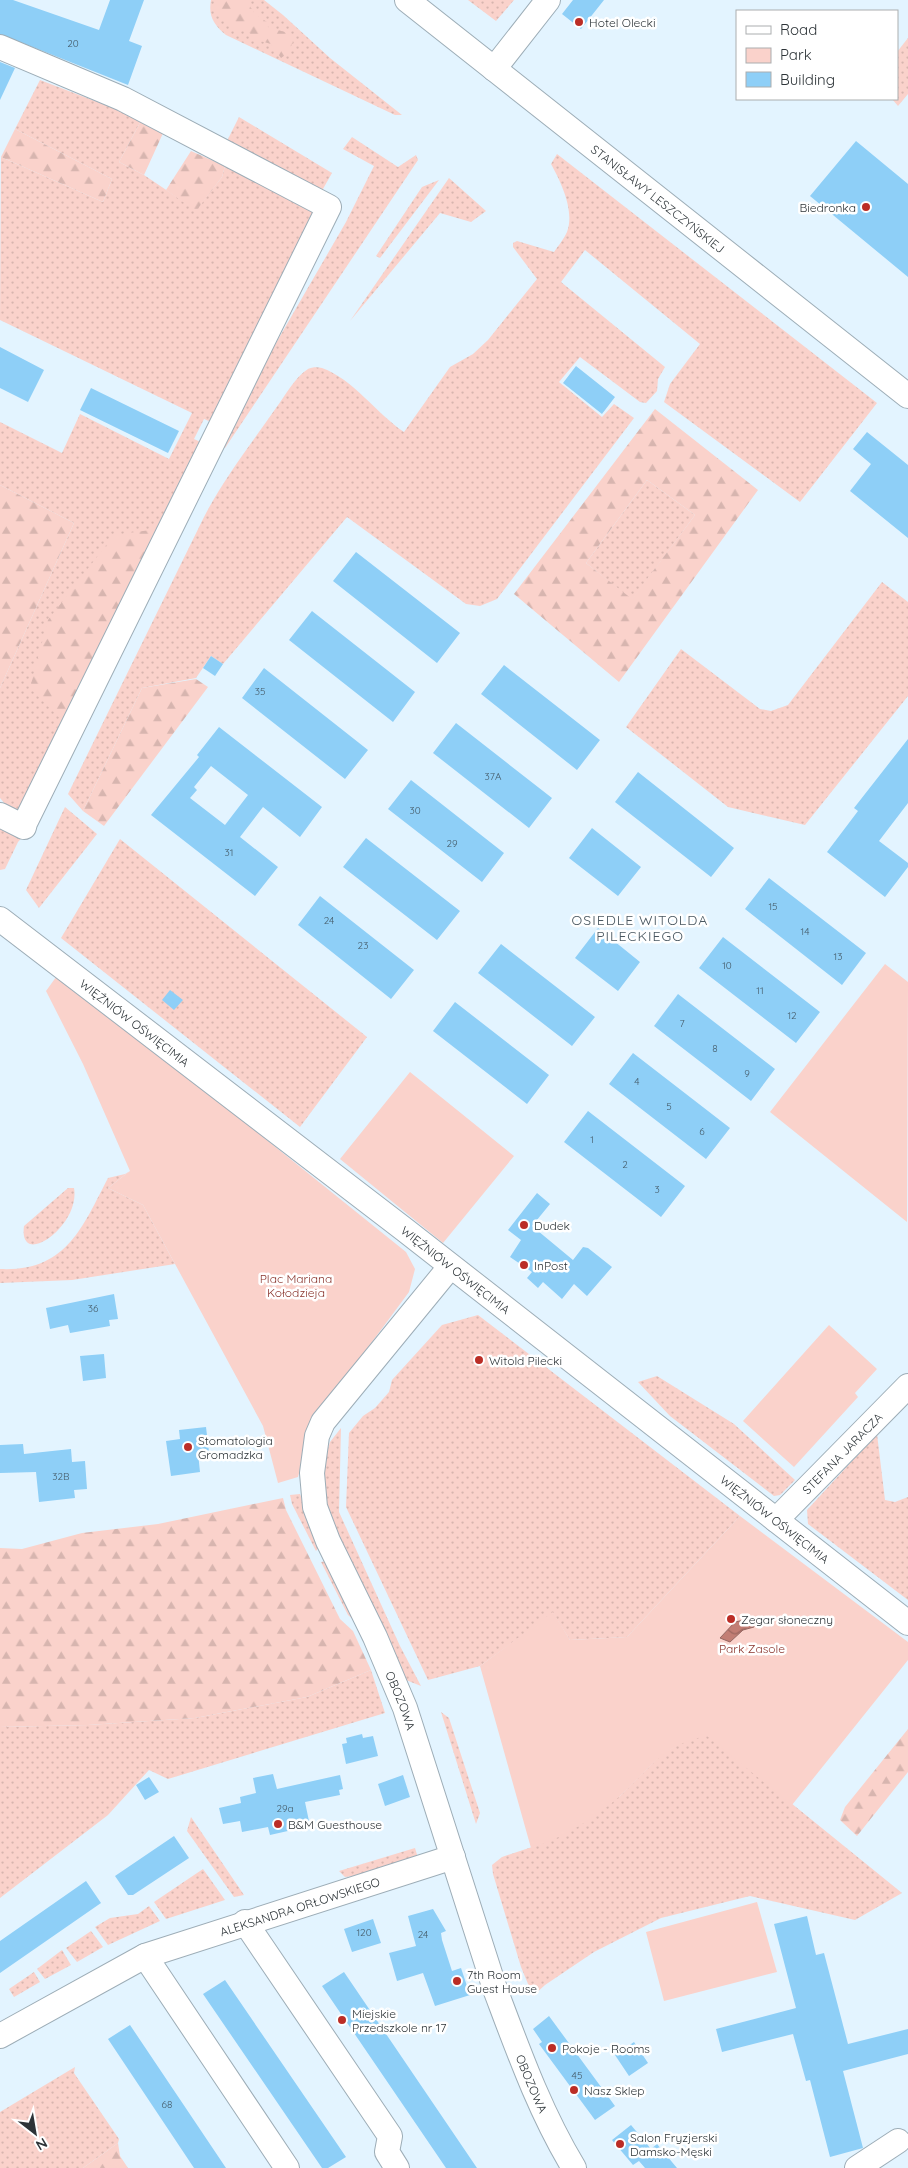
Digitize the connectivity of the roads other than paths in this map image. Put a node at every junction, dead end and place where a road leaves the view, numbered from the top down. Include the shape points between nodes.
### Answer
1 (408, 0) edge
2 (548, 0) edge
3 (0, 47) edge
4 (494, 69) junction
5 (908, 396) edge
6 (0, 815) edge
7 (0, 919) edge
8 (450, 1266) junction
9 (908, 1386) edge
10 (776, 1520) junction
11 (908, 1623) edge
12 (453, 1857) junction
13 (245, 1922) junction
14 (145, 1956) junction
15 (0, 2036) edge
16 (898, 2140) dead end
17 (287, 2168) edge
18 (397, 2168) edge
19 (574, 2168) edge
20 (857, 2168) edge

1 - 4 street, STANISŁAWY LESZCZYŃSKIEJ
2 - 4 street
3 - 6 street via 123,99 329,207 24,826
4 - 5 street, STANISŁAWY LESZCZYŃSKIEJ
7 - 8 street, WIĘŹNIÓW OŚWIĘCIMIA
8 - 10 street, WIĘŹNIÓW OŚWIĘCIMIA
8 - 12 street, OBOZOWA via 323,1422 317,1436 312,1473 315,1507 405,1708
9 - 10 street, STEFANA JARACZA
10 - 11 street, WIĘŹNIÓW OŚWIĘCIMIA
12 - 13 street, ALEKSANDRA ORŁOWSKIEGO
12 - 19 street, OBOZOWA via 517,2047
13 - 14 street, ALEKSANDRA ORŁOWSKIEGO
13 - 18 street via 390,2136 387,2152
14 - 15 street, ALEKSANDRA ORŁOWSKIEGO
14 - 17 street
16 - 20 street

